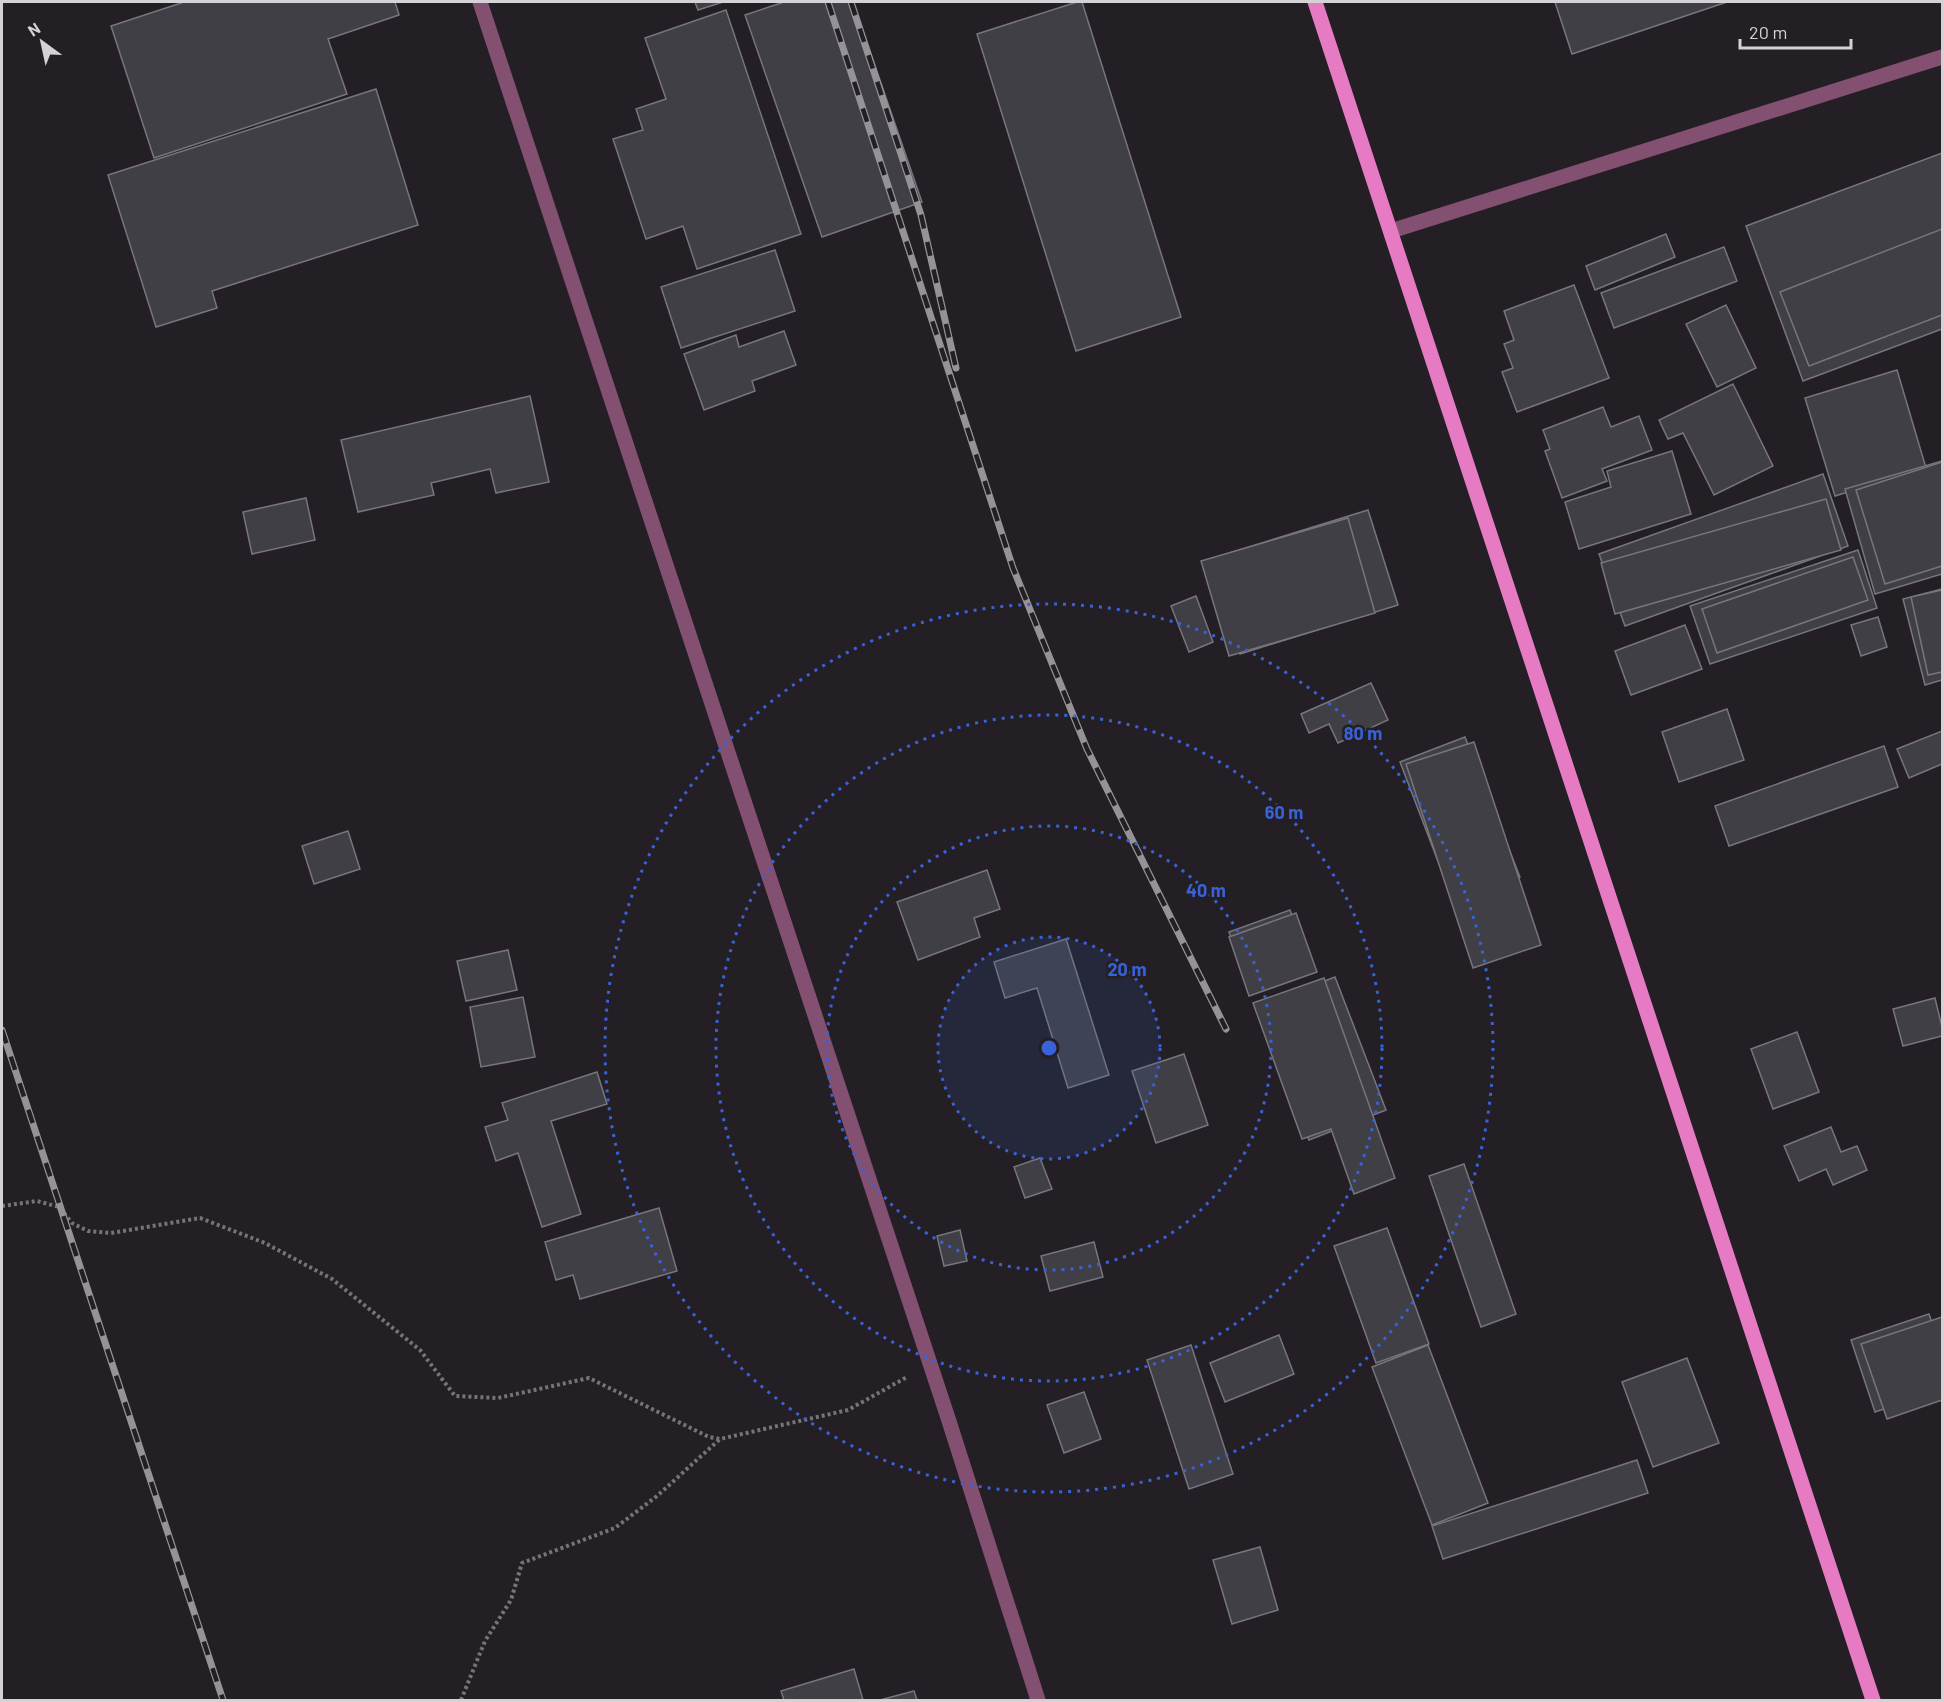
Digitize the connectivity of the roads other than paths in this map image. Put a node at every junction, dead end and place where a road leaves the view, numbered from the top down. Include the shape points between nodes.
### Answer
1 (480, 2) edge
2 (1315, 2) edge
3 (1942, 57) edge
4 (1392, 231) junction
5 (1038, 1701) edge
6 (1873, 1701) edge

1 - 5 street
2 - 4 main road
3 - 4 street
4 - 6 main road

